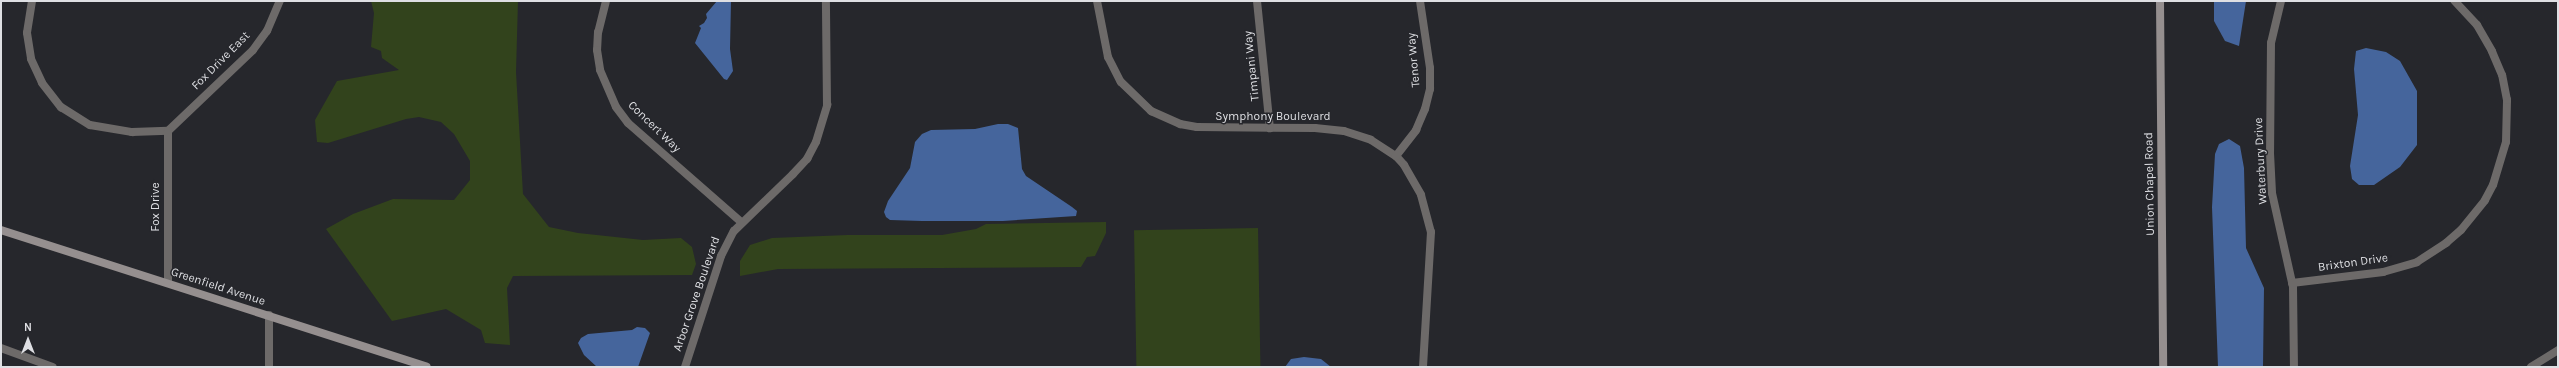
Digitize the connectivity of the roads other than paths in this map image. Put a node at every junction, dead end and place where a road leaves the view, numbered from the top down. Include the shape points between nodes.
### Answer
1 (32, 1) edge
2 (280, 1) edge
3 (606, 1) edge
4 (826, 1) edge
5 (1097, 1) edge
6 (1257, 1) edge
7 (1420, 1) edge
8 (2160, 1) edge
9 (2281, 1) edge
10 (2455, 1) edge
11 (1270, 128) junction
12 (168, 131) junction
13 (1396, 156) junction
14 (741, 222) junction
15 (1, 230) edge
16 (168, 283) junction
17 (2292, 283) junction
18 (269, 316) junction
19 (1, 348) edge
20 (2558, 350) edge
21 (53, 367) edge
22 (269, 367) edge
23 (427, 367) edge
24 (685, 367) edge
25 (1423, 367) edge
26 (2163, 367) edge
27 (2294, 367) edge
28 (2531, 367) edge

1 - 12 street via 27,33 31,58 42,83 61,107 90,125 132,132
2 - 12 street, Fox Drive East via 267,31 253,50
3 - 14 street, Concert Way via 598,32 597,50 600,70 616,107 628,123
4 - 14 street, Arbor Grove Boulevard via 827,105 816,142 807,159 793,174
5 - 11 street, Symphony Boulevard via 1108,57 1121,82 1151,111 1180,124 1197,127
6 - 11 street, Timpani Way
7 - 13 street, Tenor Way via 1430,68 1430,89 1416,130
8 - 26 main road, Union Chapel Road
9 - 17 street, Waterbury Drive via 2271,49 2272,193
10 - 17 street, Brixton Drive via 2477,25 2492,51 2502,75 2507,100 2506,142 2493,185 2485,200 2461,230 2416,262 2383,272
11 - 13 street, Symphony Boulevard via 1344,131 1371,140
12 - 16 street, Fox Drive
13 - 25 street, Symphony Boulevard via 1421,195 1430,232
14 - 24 street, Arbor Grove Boulevard via 721,256
15 - 16 main road, Greenfield Avenue
16 - 18 main road, Greenfield Avenue
17 - 27 street, Waterbury Drive via 2295,305
18 - 22 street
18 - 23 main road, Greenfield Avenue
19 - 21 street
20 - 28 street

